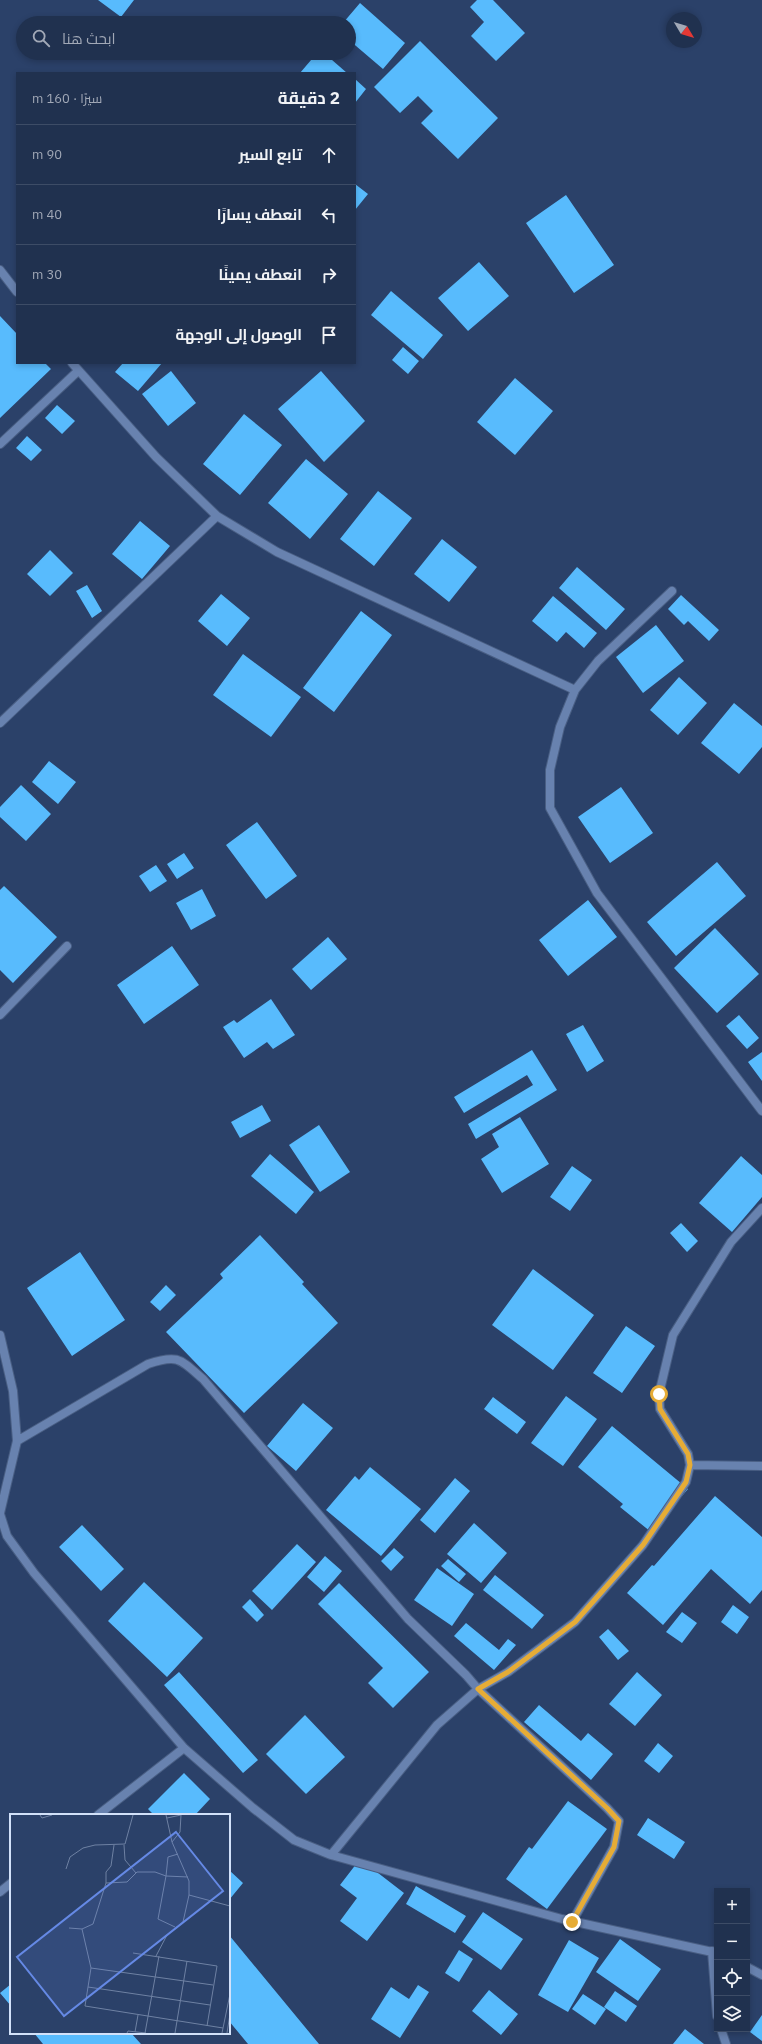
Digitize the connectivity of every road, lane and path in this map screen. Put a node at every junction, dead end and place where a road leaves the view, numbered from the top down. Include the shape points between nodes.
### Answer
1 (0, 270) edge
2 (16, 291) edge
3 (73, 364) edge
4 (78, 371) junction
5 (0, 444) edge
6 (217, 516) junction
7 (672, 591) dead end
8 (575, 690) junction
9 (0, 723) edge
10 (67, 946) dead end
11 (0, 1015) edge
12 (762, 1111) edge
13 (762, 1208) edge
14 (0, 1335) edge
15 (17, 1441) junction
16 (690, 1465) junction
17 (762, 1466) edge
18 (0, 1514) edge
19 (478, 1689) junction
20 (184, 1748) junction
21 (99, 1814) edge
22 (331, 1855) junction
23 (10, 1884) edge
24 (0, 1892) edge
25 (572, 1922) junction
26 (714, 1952) edge
27 (714, 1960) edge
28 (750, 1969) edge
29 (762, 1975) edge
30 (716, 1996) edge
31 (722, 2032) edge
32 (726, 2044) edge

1 - 2 street
3 - 4 street
4 - 5 street
4 - 6 street via 156,457
6 - 8 street via 277,552
6 - 9 street
7 - 8 street via 598,661
8 - 12 street via 560,727 550,770 550,808 597,893
10 - 11 street
13 - 16 street via 731,1242 673,1335 659,1394 660,1409 688,1454
14 - 15 street via 13,1391
15 - 18 street
15 - 19 street via 148,1364 167,1358 183,1362 203,1379 408,1619
16 - 17 street
16 - 19 street via 686,1482 643,1545 575,1622 508,1672
18 - 20 street via 6,1536 34,1573
19 - 22 street via 437,1725
19 - 25 street via 619,1821 614,1847
20 - 21 street
20 - 22 street via 294,1840
22 - 25 street
23 - 24 street
25 - 26 street
27 - 30 street
28 - 29 street
31 - 32 street

